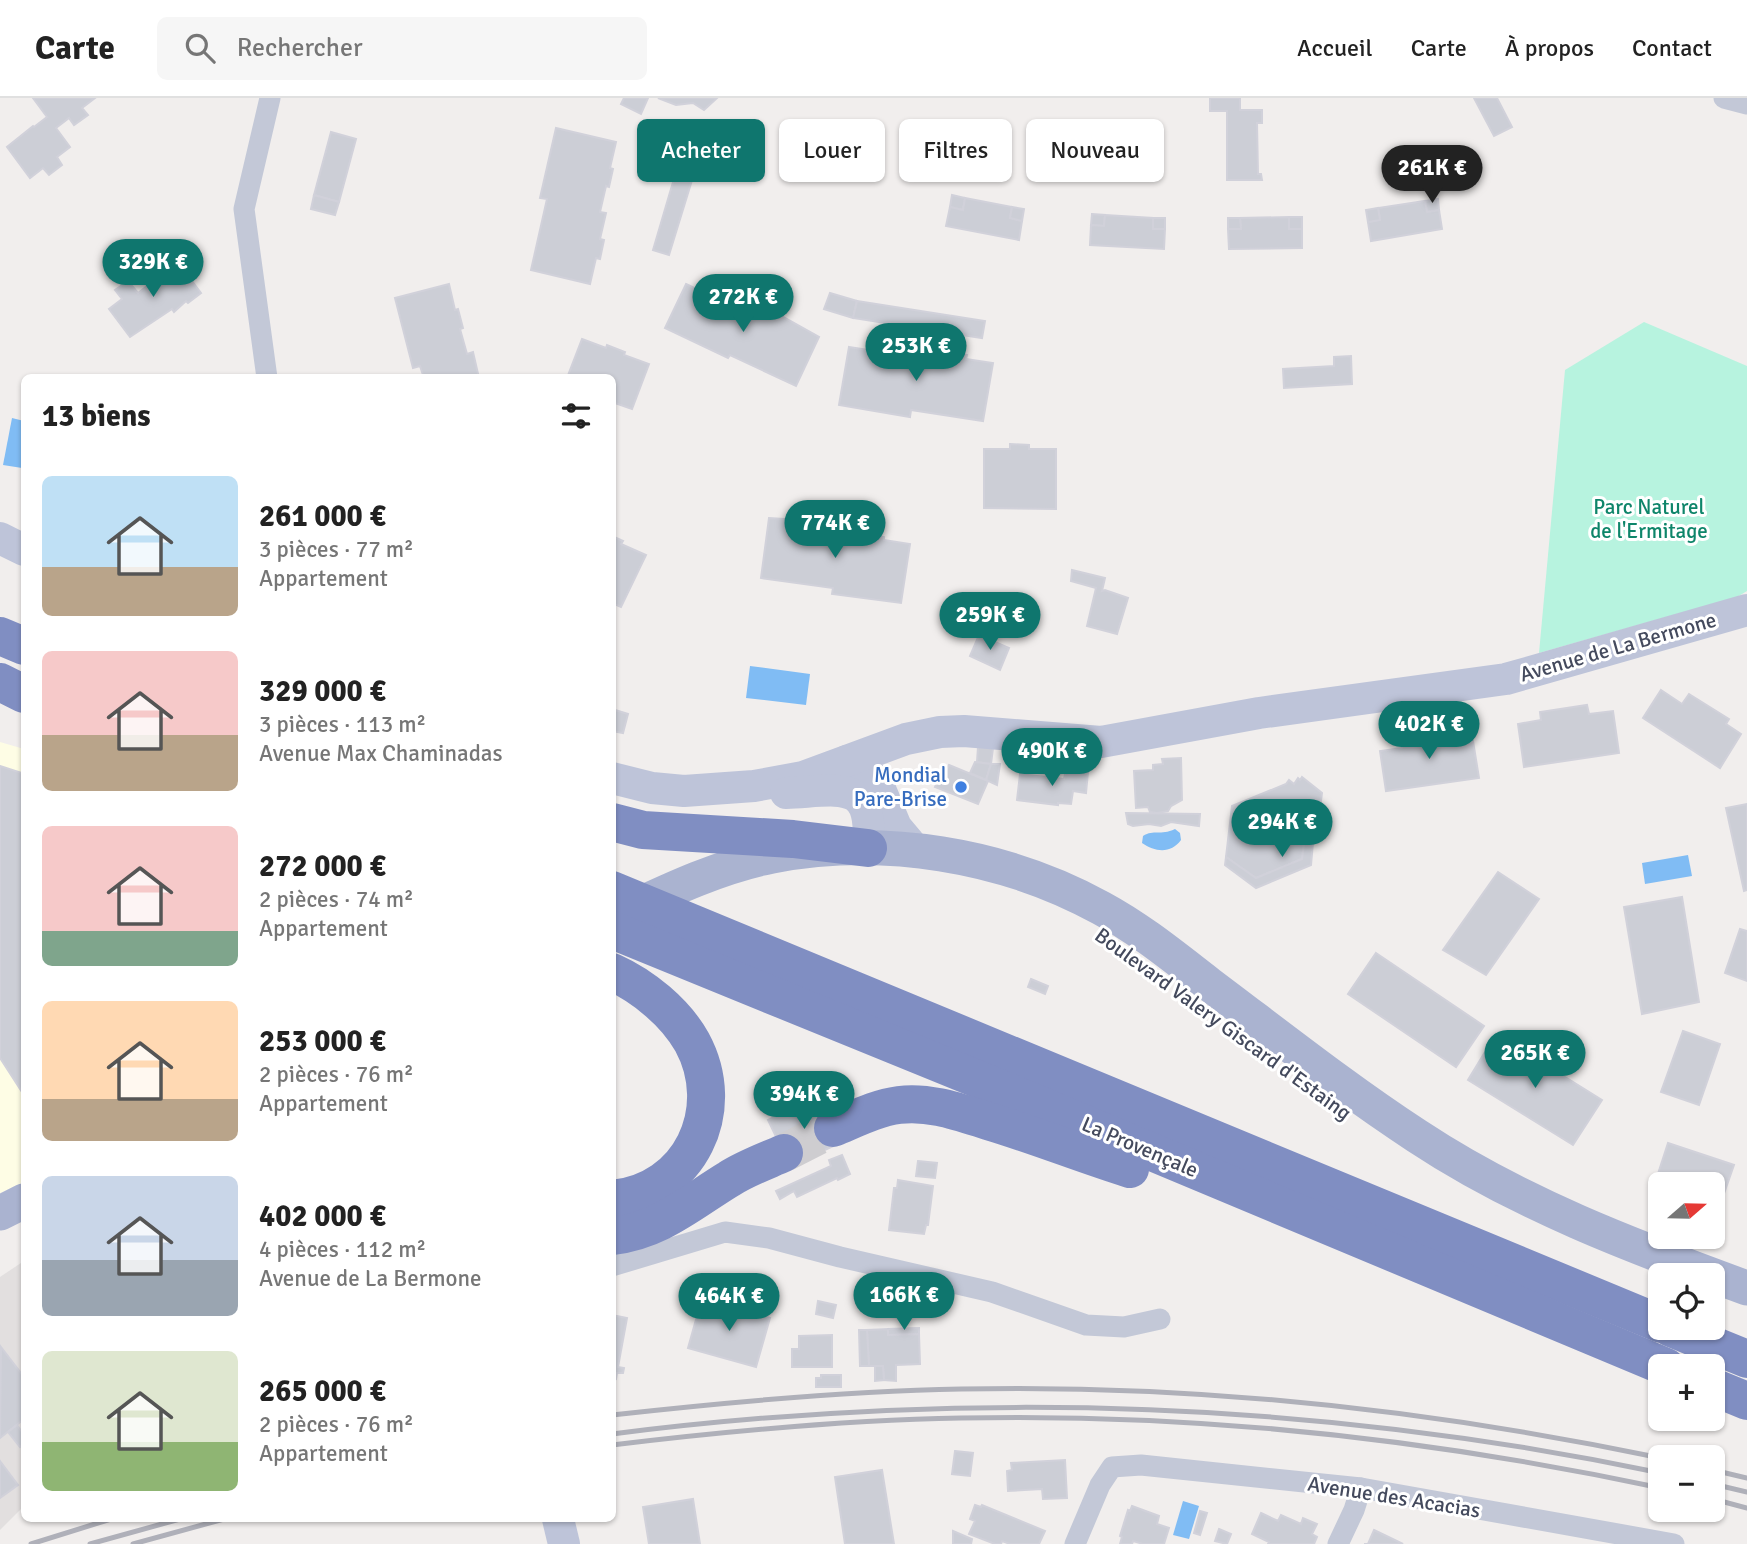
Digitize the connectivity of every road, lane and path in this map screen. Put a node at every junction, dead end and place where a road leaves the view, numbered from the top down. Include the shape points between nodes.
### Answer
1 (270, 98) edge
2 (1724, 98) edge
3 (1747, 104) edge
4 (266, 374) edge
5 (0, 538) edge
6 (21, 549) edge
7 (0, 610) edge
8 (1747, 610) edge
9 (21, 619) edge
10 (0, 636) edge
11 (21, 645) edge
12 (0, 680) edge
13 (21, 687) edge
14 (21, 692) edge
15 (906, 739) junction
16 (847, 761) junction
17 (616, 779) edge
18 (754, 786) junction
19 (889, 807) junction
20 (616, 823) edge
21 (868, 848) junction
22 (918, 852) junction
23 (712, 886) junction
24 (616, 892) edge
25 (616, 916) edge
26 (616, 932) edge
27 (616, 942) edge
28 (616, 973) edge
29 (834, 1128) tunnel mouth
30 (784, 1153) tunnel mouth
31 (616, 1199) edge
32 (21, 1202) edge
33 (0, 1213) edge
34 (1307, 1217) junction
35 (616, 1235) edge
36 (616, 1265) edge
37 (1648, 1271) edge
38 (1747, 1288) edge
39 (1725, 1301) edge
40 (1747, 1309) edge
41 (1160, 1319) dead end
42 (1648, 1319) edge
43 (1700, 1340) edge
44 (1648, 1359) edge
45 (1747, 1359) edge
46 (1725, 1392) edge
47 (1747, 1401) edge
48 (1361, 1488) junction
49 (559, 1522) edge
50 (1571, 1536) edge
51 (564, 1544) edge
52 (1076, 1544) edge
53 (1338, 1544) edge
54 (1674, 1544) edge

1 - 4 street via 244,209
2 - 3 street
5 - 6 street
7 - 9 highway
8 - 15 street, Avenue de La Bermone via 1506,679 1259,713 1101,742 964,732
10 - 11 highway
12 - 13 highway
12 - 14 highway
15 - 16 street, Avenue de La Bermone
15 - 19 street via 889,777
16 - 18 street, Avenue de La Bermone via 803,777
16 - 19 street via 877,782
17 - 18 street via 684,791
18 - 21 street via 781,794 849,791 867,811
19 - 22 street via 896,827
20 - 21 highway via 643,830
21 - 22 main road, Boulevard Valery Giscard d'Estaing
21 - 23 main road, Boulevard Valery Giscard d'Estaing via 771,857
22 - 38 main road, Boulevard Valery Giscard d'Estaing via 1001,866 1101,908 1146,936 1360,1097 1477,1172 1554,1211
23 - 25 main road
23 - 27 main road
23 - 37 main road, Boulevard Valery Giscard d'Estaing via 834,872 881,872 956,878 999,887 1044,905 1087,925 1129,953 1401,1151 1471,1192
24 - 42 highway, La Provençale
26 - 34 highway, La Provençale
28 - 31 highway via 677,1020 703,1070 707,1105 691,1155 675,1172 651,1189
29 - 34 highway via 898,1105 931,1106 1038,1136 1180,1185
30 - 35 highway via 730,1178 670,1218 647,1229
32 - 33 main road
34 - 44 highway, La Provençale
36 - 41 street via 725,1232 769,1238 992,1292 1086,1325 1124,1327
39 - 40 main road
43 - 45 highway
46 - 47 highway
48 - 50 street, Avenue des Acacias
48 - 52 street, Avenue des Acacias via 1141,1465 1112,1467
48 - 53 street
49 - 51 street
50 - 54 street, Avenue des Acacias

